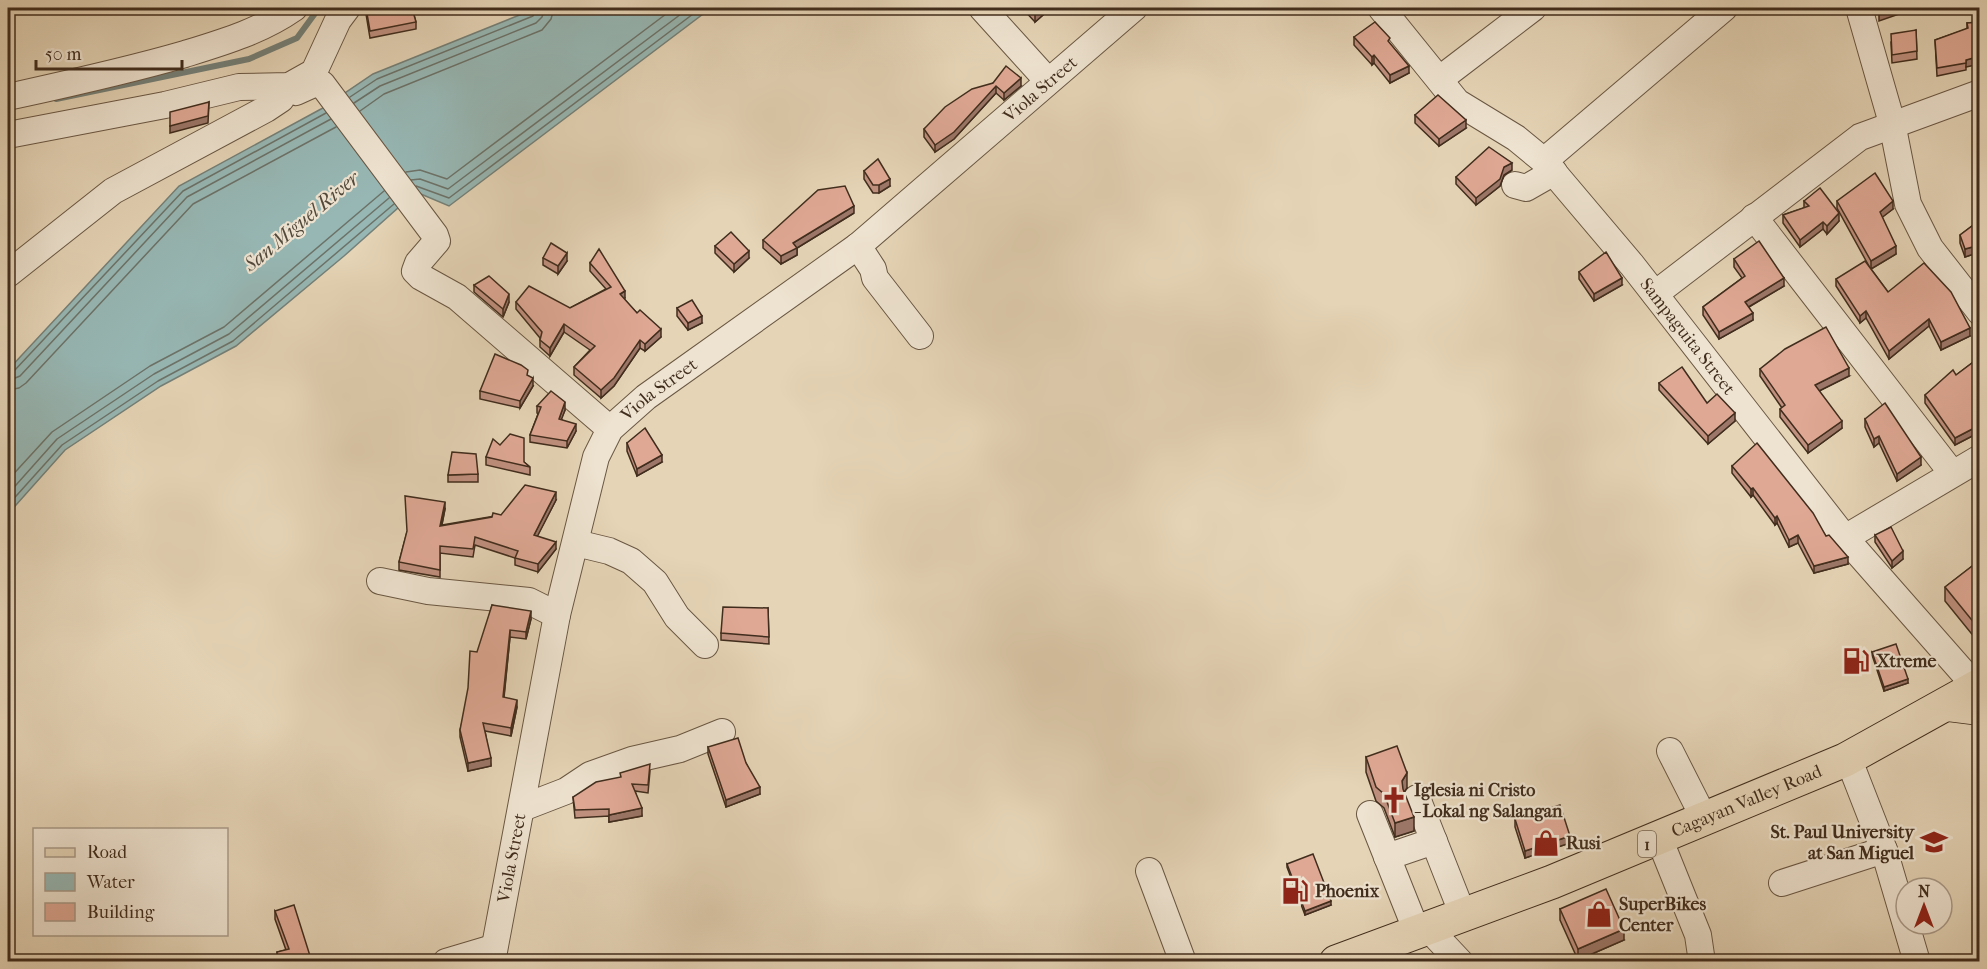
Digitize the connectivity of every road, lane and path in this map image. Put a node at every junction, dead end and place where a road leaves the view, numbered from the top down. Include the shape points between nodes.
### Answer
1 (294, 8) edge
2 (982, 8) edge
3 (1134, 8) edge
4 (1381, 8) edge
5 (1533, 8) edge
6 (1724, 8) edge
7 (1859, 8) edge
8 (334, 13) edge
9 (1440, 79) junction
10 (1048, 81) junction
11 (289, 86) junction
12 (1980, 93) edge
13 (8, 97) edge
14 (1892, 123) junction
15 (8, 135) edge
16 (1549, 166) junction
17 (1515, 185) dead end
18 (1754, 217) junction
19 (858, 246) junction
20 (8, 274) edge
21 (1655, 294) junction
22 (1976, 302) edge
23 (920, 336) dead end
24 (610, 429) junction
25 (1980, 458) edge
26 (1952, 473) junction
27 (1845, 538) junction
28 (576, 543) junction
29 (380, 580) dead end
30 (557, 615) junction
31 (705, 645) dead end
32 (1971, 697) edge
33 (722, 732) dead end
34 (1670, 751) dead end
35 (1845, 760) junction
36 (1417, 798) dead end
37 (522, 808) junction
38 (1370, 814) dead end
39 (1705, 820) junction
40 (1659, 838) junction
41 (1434, 841) junction
42 (1884, 850) junction
43 (1387, 857) junction
44 (1149, 871) dead end
45 (1782, 883) dead end
46 (1463, 915) junction
47 (1423, 930) junction
48 (492, 955) edge
49 (446, 962) edge
50 (1183, 962) edge
51 (1336, 962) edge
52 (1460, 962) edge
53 (1702, 962) edge
54 (1917, 962) edge

1 - 13 street via 271,24 227,41 139,68
2 - 10 street
3 - 10 street, Viola Street
4 - 9 street, Sampaguita Street
5 - 9 street
6 - 16 street
7 - 14 street
8 - 11 street via 314,72
9 - 16 street, Sampaguita Street via 1463,108 1516,138
10 - 19 street, Viola Street
11 - 15 street via 239,87
11 - 20 street via 281,99 266,109 113,191
11 - 24 street via 296,92 322,84 435,235 434,247 415,271 421,278 458,297
12 - 14 street
14 - 18 street via 1860,137
14 - 22 street via 1912,215 1930,248
16 - 17 street via 1526,188
16 - 21 street, Sampaguita Street
18 - 21 street
18 - 26 street
19 - 23 street via 875,278
19 - 24 street, Viola Street via 646,397
21 - 27 street, Sampaguita Street
24 - 28 street, Viola Street via 597,457
25 - 26 street
26 - 27 street
27 - 32 street, Sampaguita Street
28 - 30 street, Viola Street
28 - 31 street via 631,561 655,582 677,617
29 - 30 street via 428,591 529,601
30 - 37 street, Viola Street
32 - 35 highway, Cagayan Valley Road / 1
33 - 37 street via 680,750 632,760 590,775 566,791
34 - 39 street
35 - 39 highway, Cagayan Valley Road / 1
35 - 42 street via 1854,773
36 - 41 street
37 - 48 street, Viola Street
38 - 43 street
39 - 40 highway, Cagayan Valley Road / 1
40 - 46 highway, Cagayan Valley Road / 1
40 - 53 street via 1698,935
41 - 43 street
41 - 46 street
42 - 45 street
42 - 54 street
43 - 47 street
44 - 50 street
46 - 47 highway, Cagayan Valley Road / 1
47 - 51 highway, Cagayan Valley Road / 1
47 - 52 street
48 - 49 street

